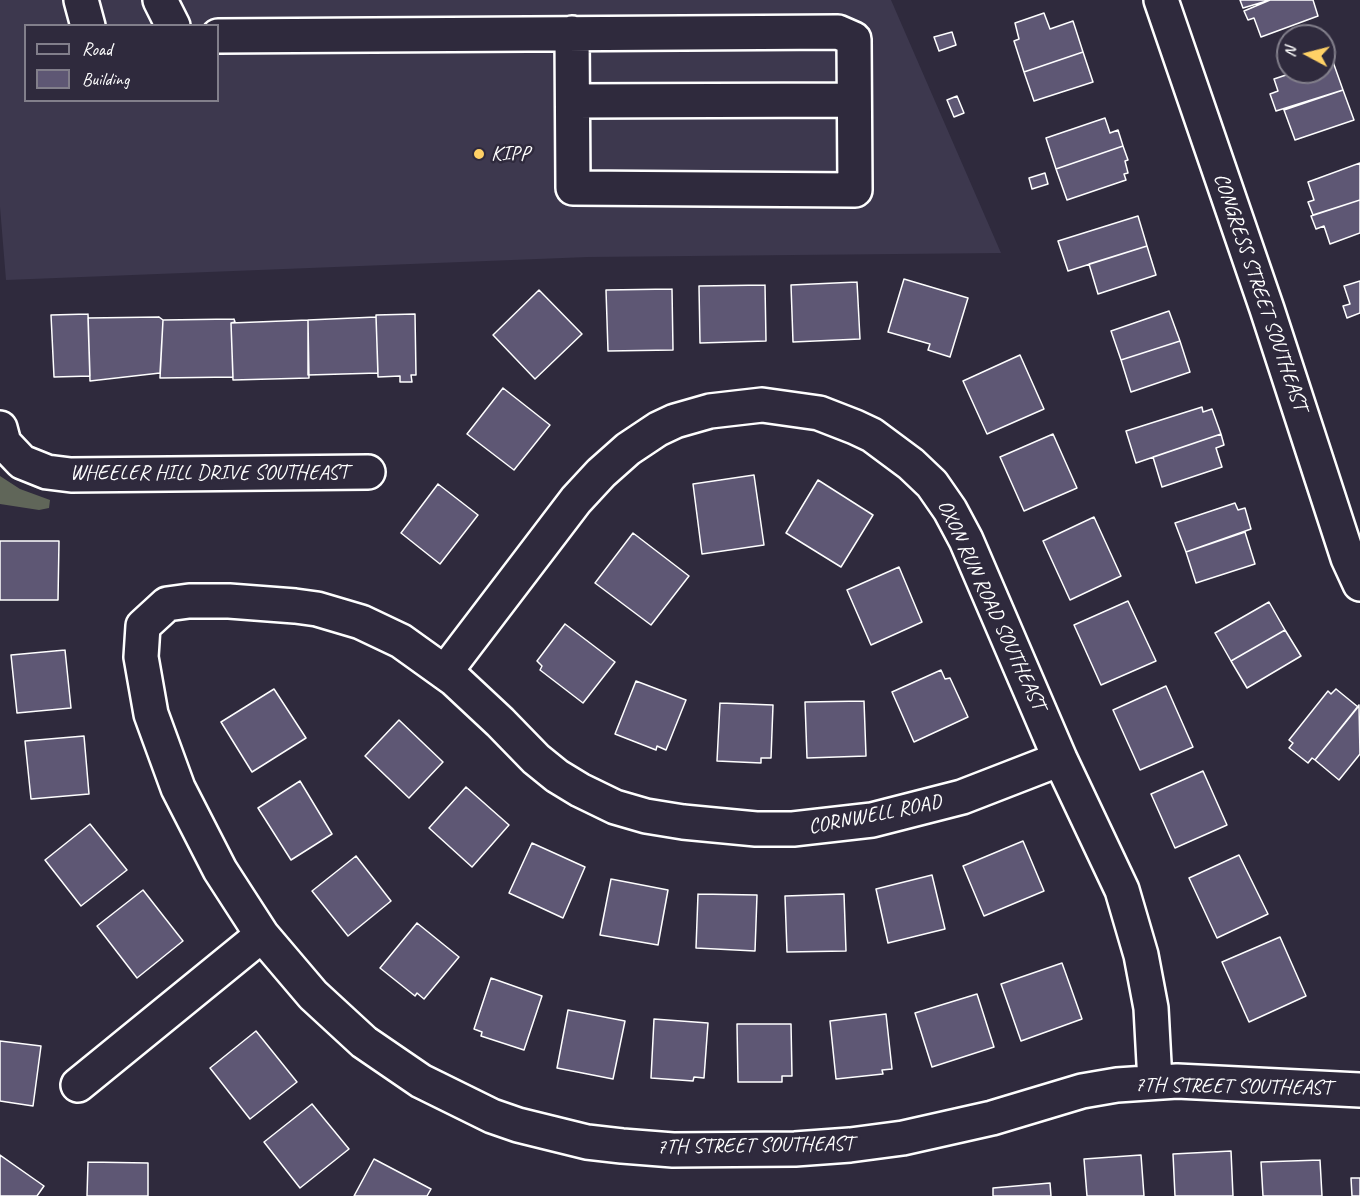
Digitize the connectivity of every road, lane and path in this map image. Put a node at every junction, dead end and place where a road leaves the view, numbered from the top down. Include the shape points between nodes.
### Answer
1 (81, 0) edge
2 (160, 0) edge
3 (1161, 0) edge
4 (87, 24) edge
5 (172, 24) edge
6 (572, 33) junction
7 (219, 36) edge
8 (854, 100) junction
9 (573, 101) junction
10 (0, 428) edge
11 (368, 472) dead end
12 (1360, 584) edge
13 (143, 626) joint
14 (445, 672) junction
15 (1060, 759) junction
16 (262, 935) junction
17 (1155, 1082) junction
18 (78, 1085) dead end
19 (1360, 1090) edge

1 - 4 street
2 - 5 street
3 - 12 street, CONGRESS STREET SOUTHEAST
6 - 7 street
6 - 8 street via 837,32 854,39
6 - 9 street
8 - 9 street
8 - 9 street via 855,190 573,188
10 - 11 street, WHEELER HILL DRIVE SOUTHEAST via 4,443 22,462 47,472 71,475
13 - 14 street, CORNWELL ROAD via 167,604 189,601 295,606 339,615 381,630
13 - 16 street, 7TH STREET SOUTHEAST via 141,657 151,714 178,788 220,870
14 - 15 street, CORNWELL ROAD via 557,776 628,811 683,822 793,829 872,820 962,797
14 - 15 street, OXON RUN ROAD SOUTHEAST via 576,500 627,448 692,415 745,406 782,407 819,413 872,435 899,453 937,490 966,540
15 - 17 street, OXON RUN ROAD SOUTHEAST via 1122,890 1134,928 1151,1008
16 - 17 street, 7TH STREET SOUTHEAST via 313,995 364,1042 421,1081 492,1116 587,1142 725,1151 850,1145 953,1128 1082,1091
16 - 18 street
17 - 19 street, 7TH STREET SOUTHEAST

